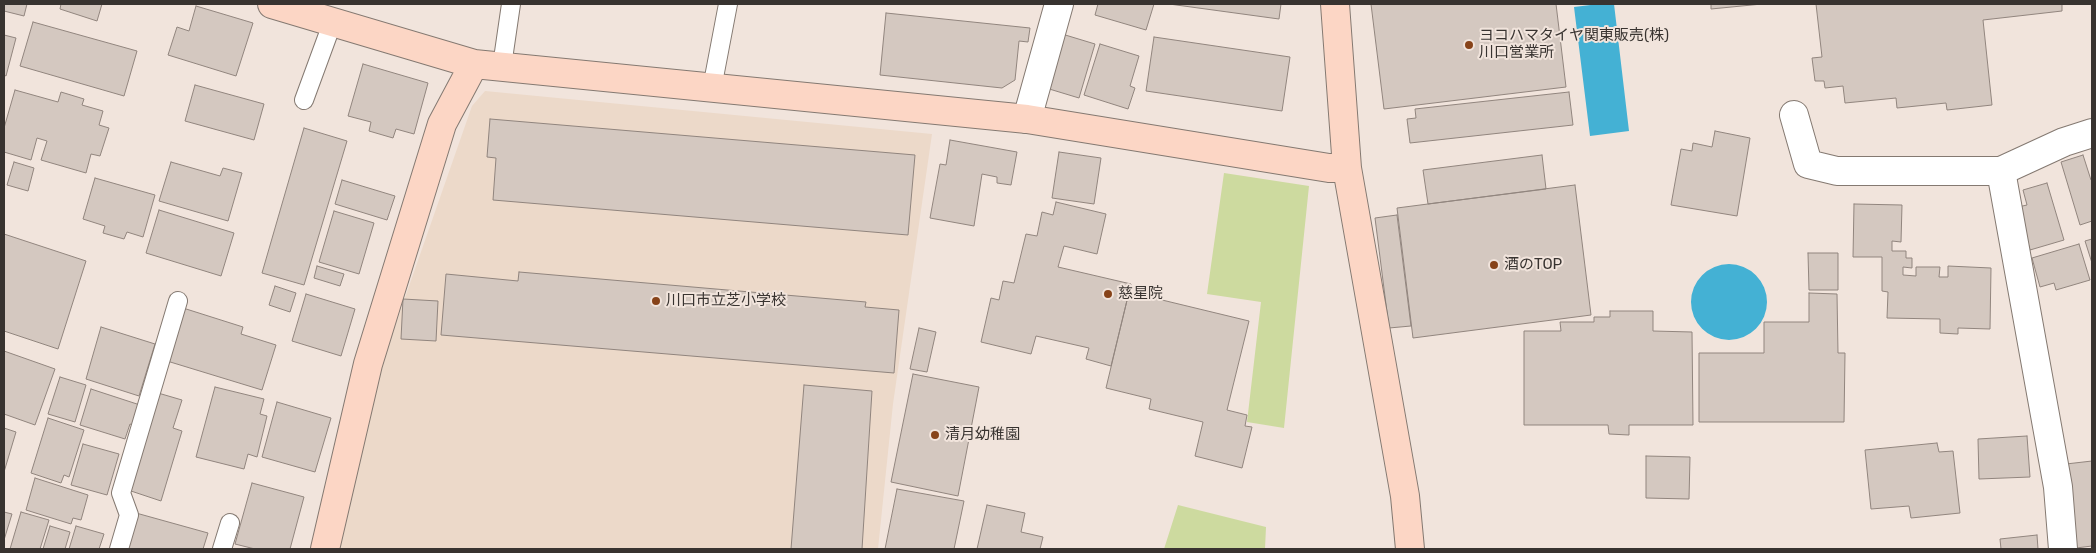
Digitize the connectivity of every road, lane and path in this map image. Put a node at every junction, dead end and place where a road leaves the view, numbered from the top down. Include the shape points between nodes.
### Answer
1 (272, 4) edge
2 (511, 4) edge
3 (728, 4) edge
4 (1059, 4) edge
5 (1335, 4) edge
6 (333, 22) junction
7 (474, 64) junction
8 (502, 66) junction
9 (712, 88) junction
10 (304, 100) dead end
11 (1794, 115) dead end
12 (1027, 119) junction
13 (2092, 132) edge
14 (1346, 168) junction
15 (2001, 172) junction
16 (178, 301) dead end
17 (230, 522) dead end
18 (119, 549) edge
19 (222, 549) edge
20 (325, 549) edge
21 (1410, 549) edge
22 (2062, 549) edge

1 - 6 street
2 - 8 lane
3 - 9 lane
4 - 12 street
5 - 14 street
6 - 7 street
6 - 10 lane
7 - 8 street
7 - 20 street via 442,124 368,364
8 - 9 street
9 - 12 street
11 - 15 street via 1808,164 1837,171
12 - 14 street via 1329,168
13 - 15 street
14 - 21 street via 1406,496
15 - 22 street via 2058,487
16 - 18 lane via 121,493 129,515
17 - 19 lane

